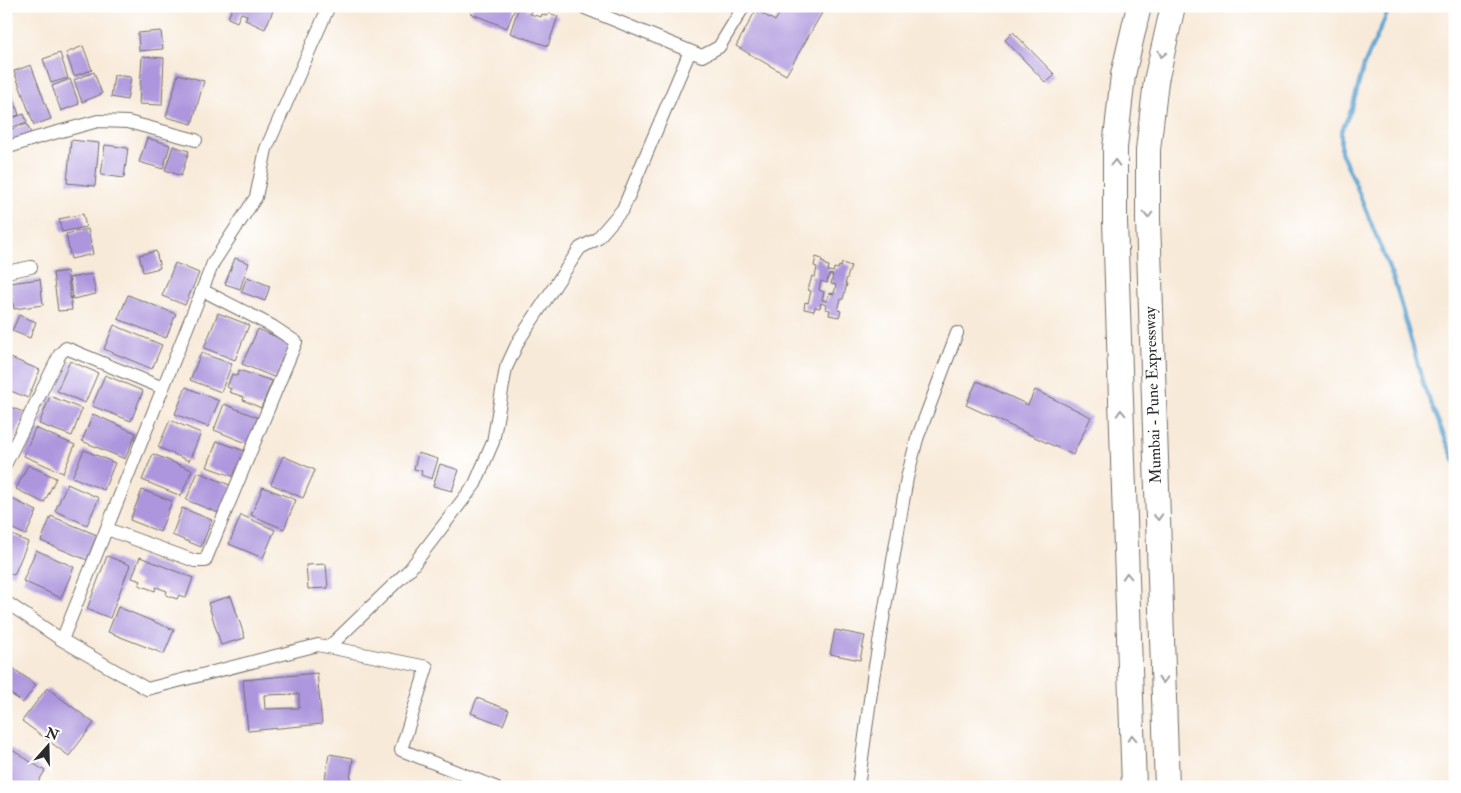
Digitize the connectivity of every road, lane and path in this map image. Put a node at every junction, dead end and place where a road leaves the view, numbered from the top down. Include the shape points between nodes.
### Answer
1 (328, 6) edge
2 (580, 6) edge
3 (744, 6) edge
4 (1139, 6) edge
5 (1173, 6) edge
6 (690, 51) junction
7 (196, 140) dead end
8 (6, 148) edge
9 (31, 267) dead end
10 (6, 272) edge
11 (202, 290) junction
12 (957, 333) dead end
13 (163, 388) junction
14 (6, 463) edge
15 (107, 529) junction
16 (6, 602) edge
17 (62, 640) junction
18 (329, 647) junction
19 (495, 787) edge
20 (858, 787) edge
21 (1134, 787) edge
22 (1167, 787) edge

1 - 11 street via 266,149 256,197 212,263
2 - 6 street
3 - 6 street via 719,47 702,56
21 -> 4 highway, Mumbai - Pune Expressway via 1114,221 1116,148 1124,75
5 -> 22 highway, Mumbai - Pune Expressway via 1156,81 1148,150
6 - 18 street via 623,209 597,239 580,248 519,340 506,368 493,442 475,484 410,569
7 - 8 street via 128,122 98,121
9 - 10 street
11 - 13 street
11 - 15 street via 296,342 205,561 195,561
12 - 20 street via 917,439 907,478
13 - 14 street via 66,348 60,354
13 - 15 street
15 - 17 street
16 - 17 street
17 - 18 street via 147,688 318,645
18 - 19 street via 427,667 401,750

